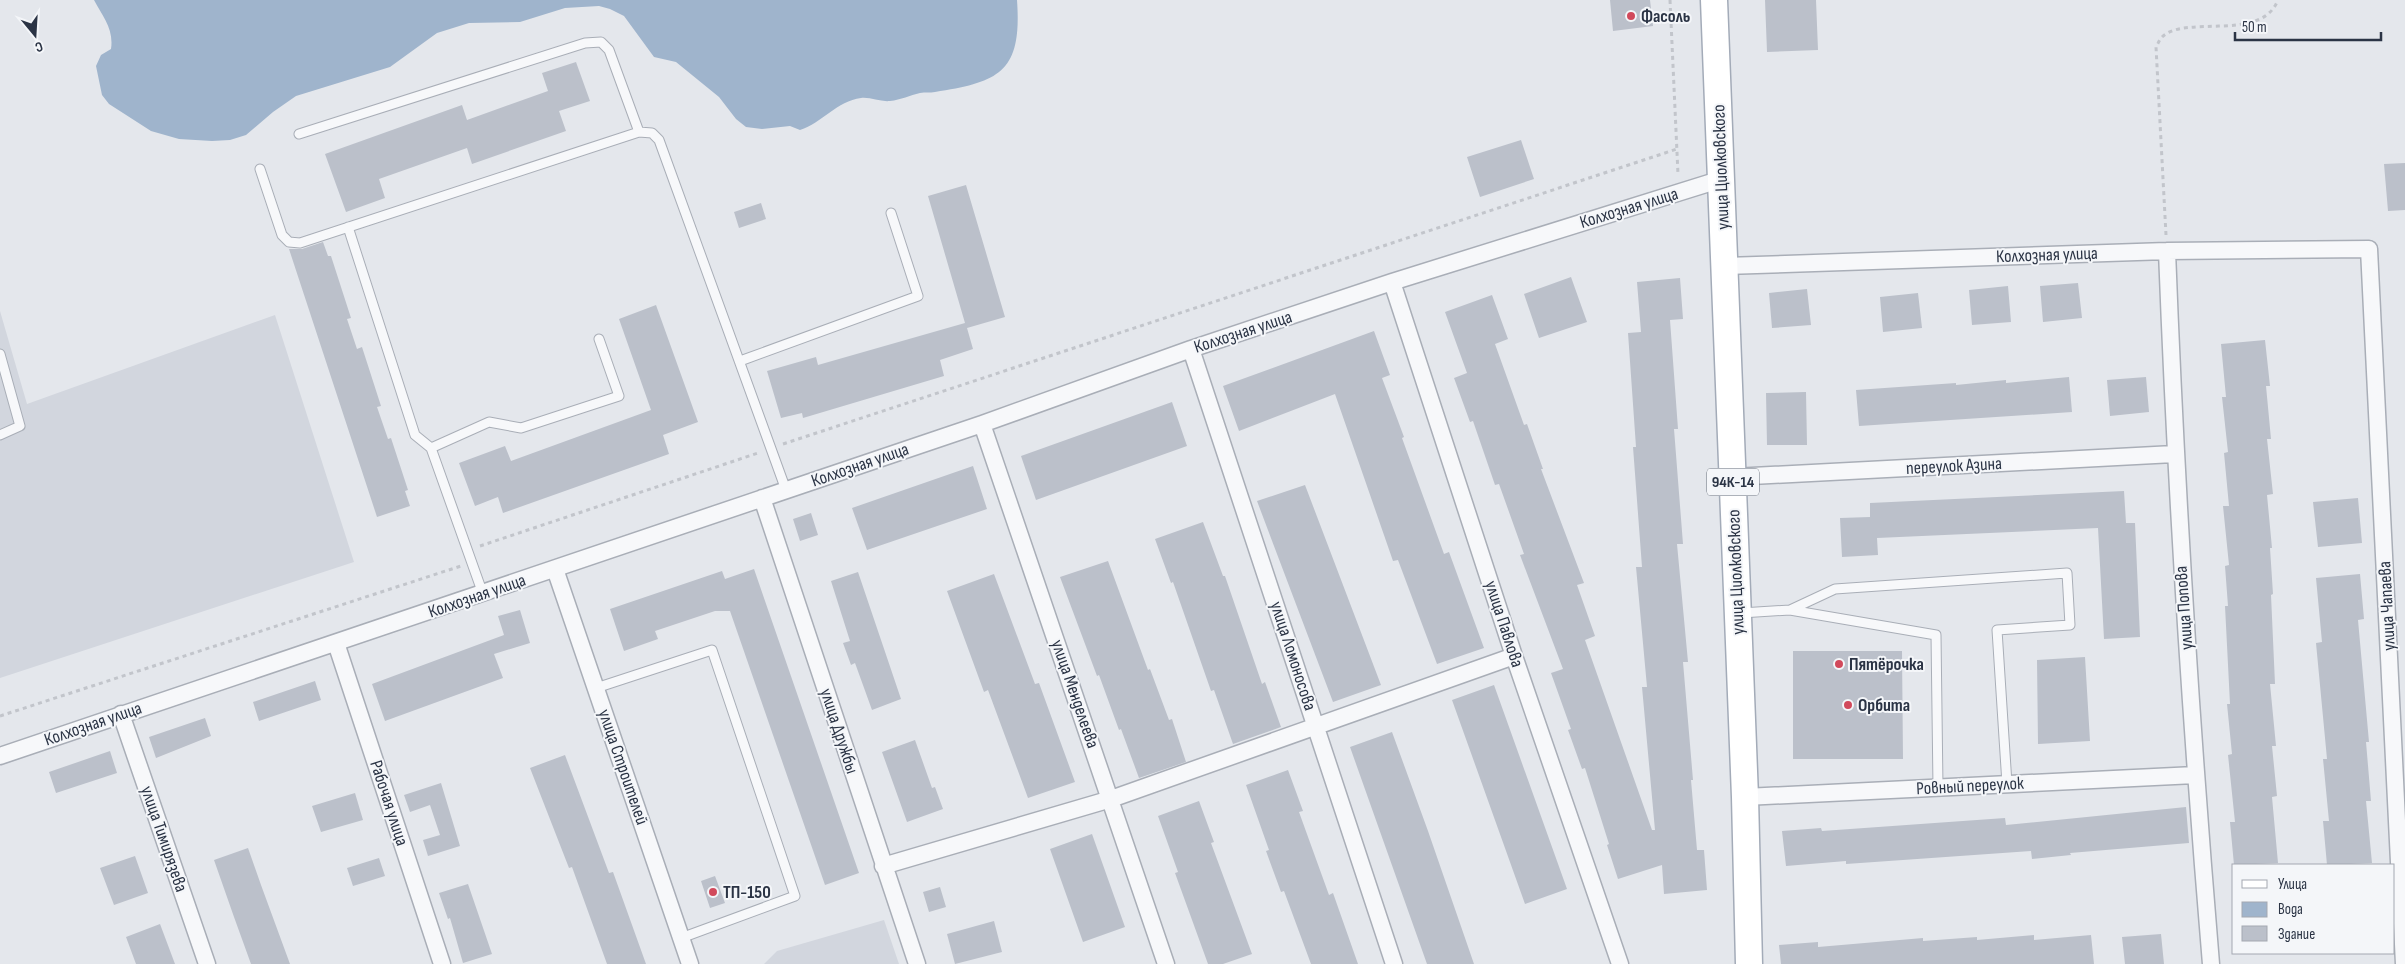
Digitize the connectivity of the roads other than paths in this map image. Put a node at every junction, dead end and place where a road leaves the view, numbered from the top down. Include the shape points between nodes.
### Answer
1 (1714, 0) edge
2 (640, 132) junction
3 (299, 134) dead end
4 (260, 169) dead end
5 (1722, 179) junction
6 (891, 213) dead end
7 (348, 227) junction
8 (2369, 249) joint
9 (2167, 251) junction
10 (1725, 266) junction
11 (1392, 282) junction
12 (598, 339) dead end
13 (1191, 349) junction
14 (0, 354) edge
15 (740, 361) junction
16 (982, 424) junction
17 (0, 435) edge
18 (431, 448) junction
19 (2174, 454) junction
20 (1733, 477) junction
21 (786, 490) junction
22 (762, 498) junction
23 (555, 569) junction
24 (482, 594) junction
25 (1790, 610) junction
26 (1738, 613) junction
27 (336, 643) junction
28 (1514, 656) junction
29 (596, 688) junction
30 (121, 714) junction
31 (1316, 726) junction
32 (0, 756) edge
33 (2195, 775) junction
34 (2006, 784) junction
35 (1938, 788) junction
36 (1745, 797) junction
37 (1111, 799) junction
38 (883, 866) junction
39 (681, 938) junction
40 (207, 964) edge
41 (442, 964) edge
42 (690, 964) edge
43 (917, 964) edge
44 (1166, 964) edge
45 (1394, 964) edge
46 (1620, 964) edge
47 (1749, 964) edge
48 (2211, 964) edge
49 (2404, 964) edge

1 - 5 main road, улица Циолковского / 94К-14
2 - 3 lane via 609,50 601,42 585,42
2 - 7 lane
2 - 15 lane via 652,133 659,140
4 - 7 lane via 282,234 289,242 300,243
5 - 10 main road, улица Циолковского / 94К-14
5 - 11 street, Колхозная улица
6 - 15 lane via 918,296
7 - 18 lane via 415,435
8 - 9 street, Колхозная улица
8 - 49 street, улица Чапаева
9 - 10 street, Колхозная улица
9 - 19 street, улица Попова
10 - 20 main road, улица Циолковского / 94К-14
11 - 13 street, Колхозная улица
11 - 28 street, улица Павлова
12 - 18 lane via 619,396 521,428 490,422
13 - 16 street, Колхозная улица
13 - 31 street, улица Ломоносова
14 - 17 lane via 20,426
15 - 21 lane
16 - 21 street, Колхозная улица
16 - 37 street, улица Менделеева
18 - 24 lane
19 - 20 street, переулок Азина
19 - 33 street, улица Попова
20 - 26 main road, улица Циолковского / 94К-14
21 - 22 street, Колхозная улица
22 - 23 street, Колхозная улица
22 - 38 street, улица Дружбы
23 - 24 street, Колхозная улица
23 - 29 street, улица Строителей
24 - 27 street, Колхозная улица
25 - 26 lane
25 - 34 lane via 1835,589 2067,573 2070,625 1996,630
25 - 35 lane via 1936,635
26 - 36 main road, улица Циолковского / 94К-14
27 - 30 street, Колхозная улица
27 - 41 street, Рабочая улица
28 - 31 street
28 - 46 street, улица Павлова
29 - 39 street, улица Строителей
29 - 39 lane via 712,650 795,896
30 - 32 street, Колхозная улица
30 - 40 street, улица Тимирязева
31 - 37 street
31 - 45 street, улица Ломоносова
33 - 34 street, Ровный переулок
33 - 48 street, улица Попова
34 - 35 street, Ровный переулок
35 - 36 street, Ровный переулок
36 - 47 main road, улица Циолковского / 94К-14
37 - 38 street
37 - 44 street, улица Менделеева
38 - 43 street, улица Дружбы
39 - 42 street, улица Строителей

